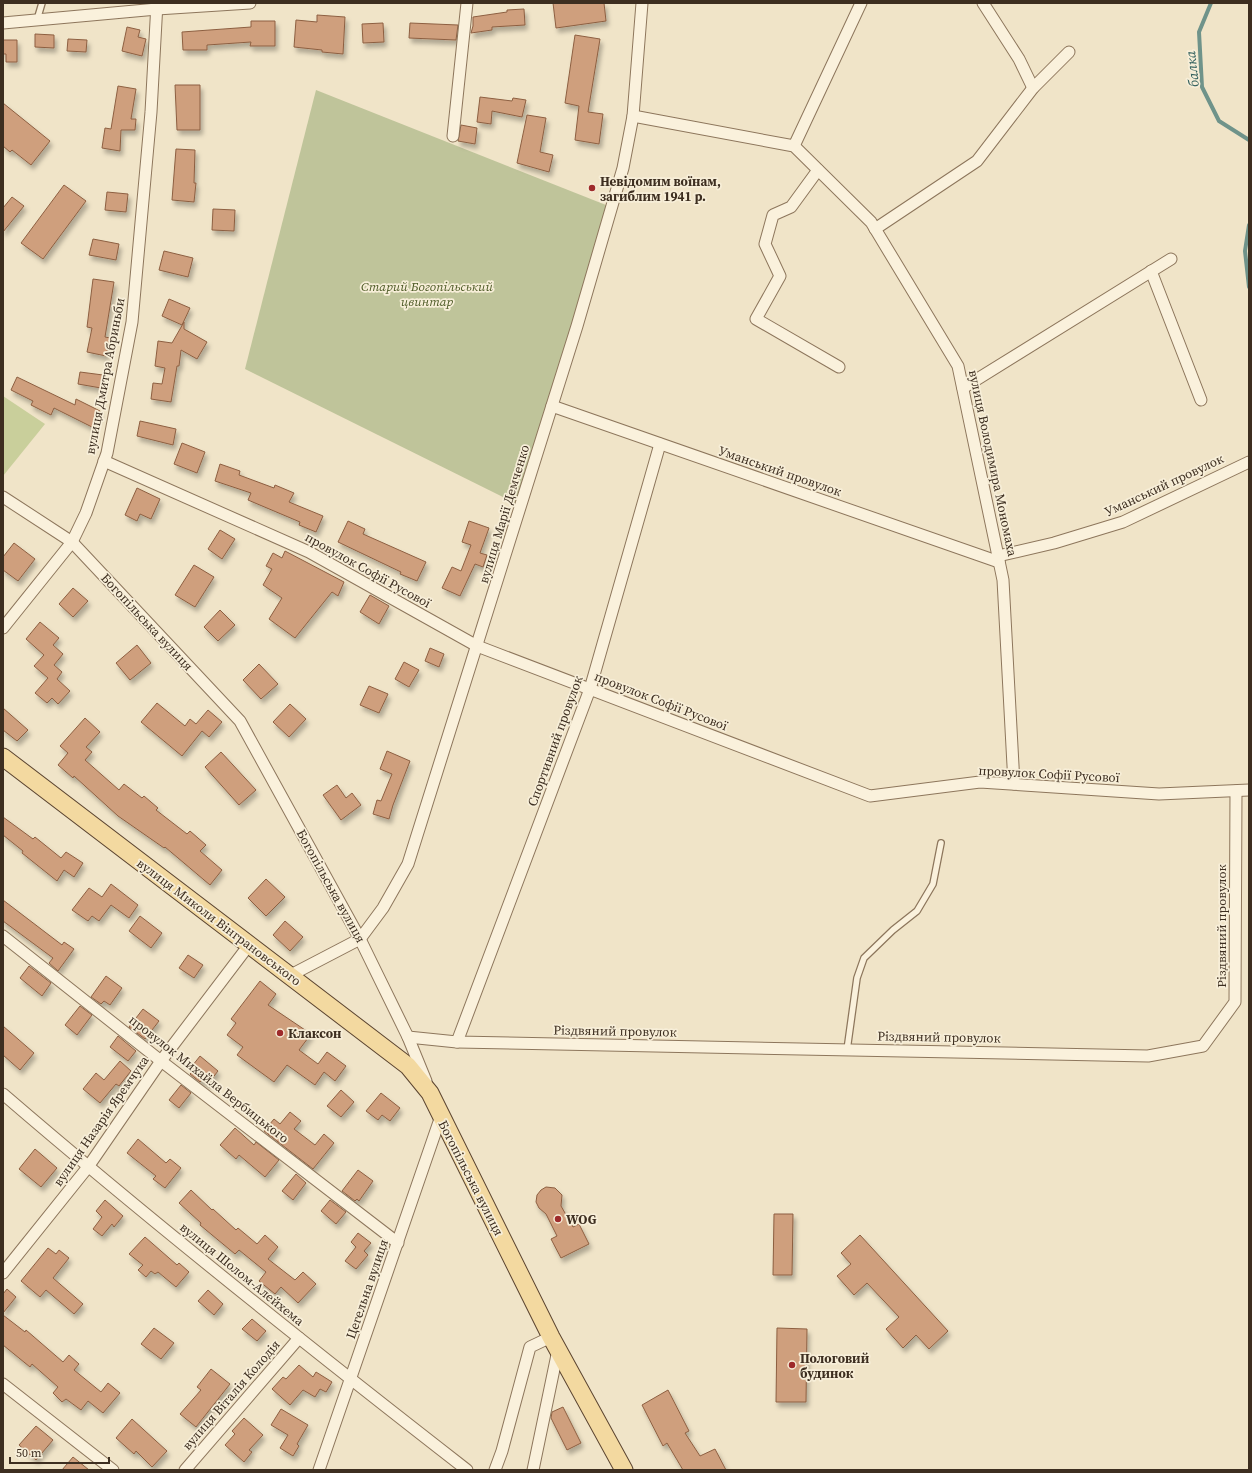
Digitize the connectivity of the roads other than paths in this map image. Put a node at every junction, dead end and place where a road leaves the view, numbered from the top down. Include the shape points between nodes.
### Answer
1 (42, 3) edge
2 (250, 3) edge
3 (467, 3) edge
4 (642, 3) edge
5 (862, 3) edge
6 (983, 3) edge
7 (157, 6) edge
8 (37, 20) junction
9 (3, 23) edge
10 (1069, 52) dead end
11 (1033, 88) junction
12 (633, 116) junction
13 (453, 136) dead end
14 (794, 146) junction
15 (818, 170) junction
16 (875, 229) junction
17 (1171, 259) dead end
18 (1151, 271) junction
19 (839, 367) dead end
20 (963, 388) junction
21 (1201, 400) dead end
22 (552, 406) junction
23 (660, 444) junction
24 (104, 461) junction
25 (1249, 462) edge
26 (3, 498) edge
27 (72, 542) junction
28 (998, 559) junction
29 (3, 628) edge
30 (477, 646) junction
31 (590, 689) junction
32 (3, 757) edge
33 (1014, 784) junction
34 (1249, 790) edge
35 (1236, 791) junction
36 (941, 843) dead end
37 (3, 936) edge
38 (360, 939) junction
39 (249, 945) junction
40 (289, 976) junction
41 (408, 1037) junction
42 (457, 1042) junction
43 (847, 1050) junction
44 (161, 1060) junction
45 (430, 1093) junction
46 (3, 1094) edge
47 (441, 1116) junction
48 (88, 1167) junction
49 (398, 1243) junction
50 (3, 1273) edge
51 (299, 1338) junction
52 (554, 1343) junction
53 (350, 1380) junction
54 (3, 1384) edge
55 (113, 1470) edge
56 (185, 1470) edge
57 (319, 1470) edge
58 (466, 1470) edge
59 (495, 1470) edge
60 (533, 1470) edge
61 (624, 1470) edge

1 - 8 lane
2 - 7 street
3 - 13 street
4 - 12 street, вулиця Марії Демченко
5 - 14 street
6 - 11 street via 1019,59
7 - 8 street
7 - 24 street, вулиця Дмитра Абриньби via 151,112 132,322
8 - 9 street
10 - 11 street
11 - 16 street via 977,161
12 - 14 street
12 - 22 street, вулиця Марії Демченко via 623,168
14 - 15 street, вулиця Володимира Мономаха
15 - 16 street, вулиця Володимира Мономаха via 872,222
15 - 19 street via 791,207 773,215 766,244 780,276 756,319
16 - 20 street, вулиця Володимира Мономаха via 958,366
17 - 18 street
18 - 20 street
18 - 21 street
20 - 28 street, вулиця Володимира Мономаха
22 - 23 street, Уманський провулок
22 - 30 street, вулиця Марії Демченко
23 - 28 street, Уманський провулок
23 - 31 street, Спортивний провулок
24 - 27 street, вулиця Дмитра Абриньби via 86,513
24 - 30 street, провулок Софії Русової via 309,552
25 - 28 street, Уманський провулок via 1123,522
26 - 27 street, Богопільська вулиця
27 - 29 street, вулиця Дмитра Абриньби
27 - 38 street, Богопільська вулиця via 240,721
28 - 33 street, вулиця Володимира Мономаха via 1003,580
30 - 31 street, провулок Софії Русової
30 - 38 street, вулиця Марії Демченко via 408,864 383,908
31 - 33 street, провулок Софії Русової via 870,796 980,782
31 - 42 street, Спортивний провулок
32 - 39 main road, вулиця Миколи Вінграновського
33 - 35 street, провулок Софії Русової via 1159,794
34 - 35 street, провулок Софії Русової
35 - 43 street, Різдвяний провулок via 1235,1002 1203,1046 1148,1056
36 - 43 lane via 933,884 917,911 864,958 857,978
37 - 44 street, провулок Михайла Вербицького
38 - 40 street, вулиця Марії Демченко
38 - 41 street, Богопільська вулиця
39 - 40 main road, вулиця Миколи Вінграновського
39 - 44 street, вулиця Назарія Яремчука
40 - 45 main road, вулиця Миколи Вінграновського via 408,1066
41 - 42 street, Різдвяний провулок
41 - 45 street, Богопільська вулиця
42 - 43 street, Різдвяний провулок
44 - 48 street, вулиця Назарія Яремчука
44 - 49 street, провулок Михайла Вербицького
45 - 47 main road, Богопільська вулиця
46 - 48 street, вулиця Шолом-Алейхема
47 - 49 street, Цегельна вулиця
47 - 52 main road, Богопільська вулиця
48 - 50 street, вулиця Назарія Яремчука
48 - 51 street, вулиця Шолом-Алейхема
49 - 53 street, Цегельна вулиця
51 - 53 street, вулиця Шолом-Алейхема
51 - 56 street, вулиця Віталія Колодія
52 - 59 street via 530,1347
52 - 60 street
52 - 61 main road, Богопільська вулиця
53 - 57 street, Цегельна вулиця
53 - 58 street, вулиця Шолом-Алейхема
54 - 55 street

